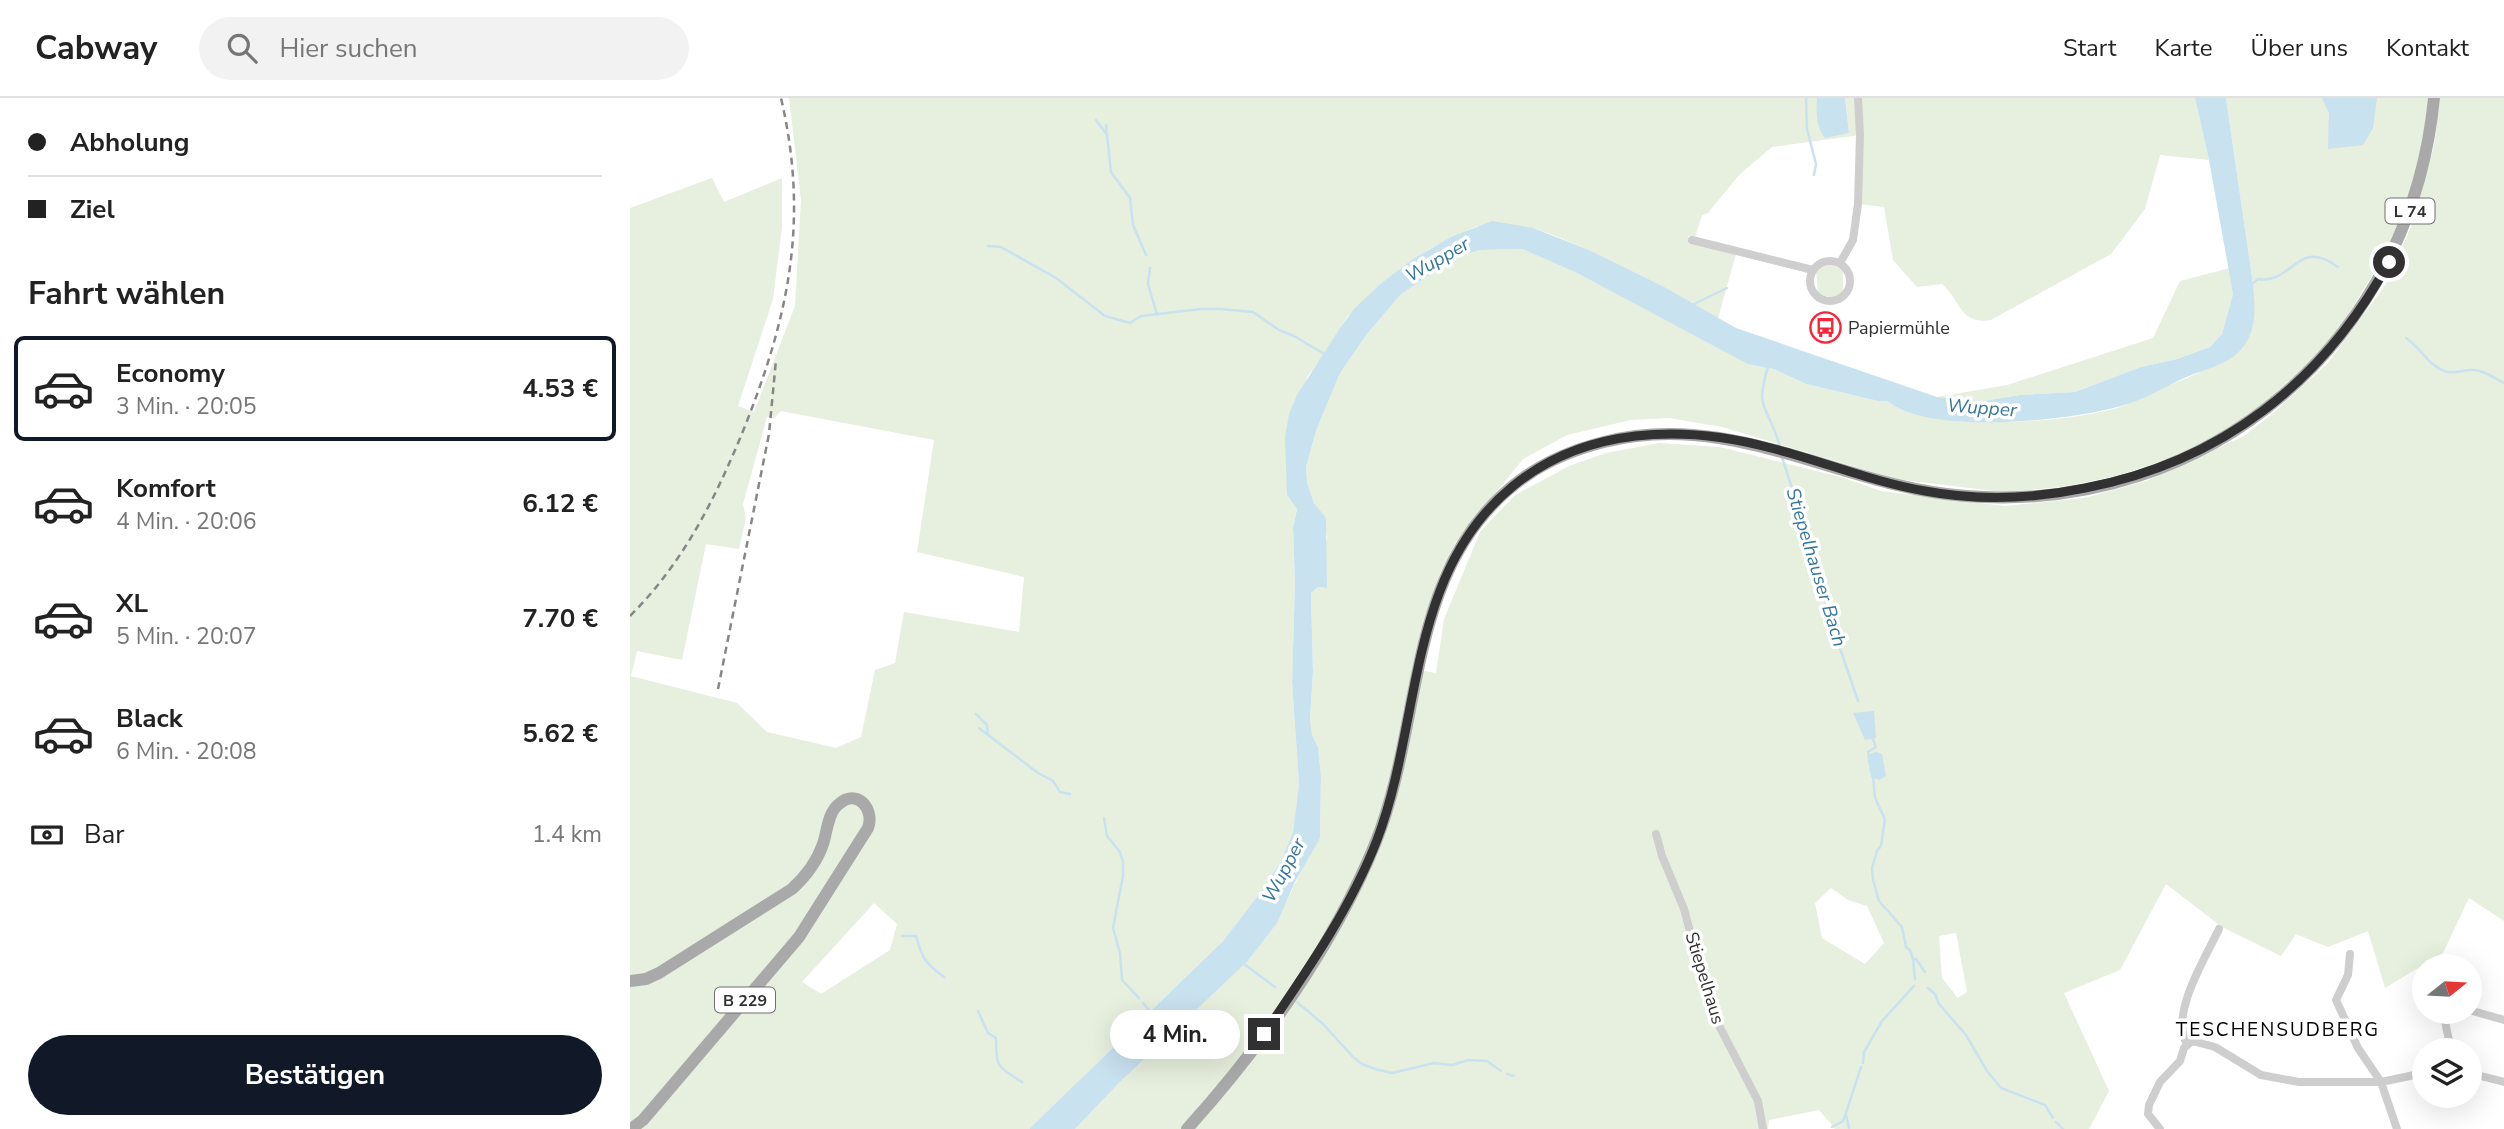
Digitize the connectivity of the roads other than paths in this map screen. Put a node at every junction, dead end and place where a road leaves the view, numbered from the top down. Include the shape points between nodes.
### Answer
1 (1858, 98) edge
2 (2434, 98) edge
3 (1692, 240) dead end
4 (1840, 263) junction
5 (1813, 270) junction
6 (1656, 834) dead end
7 (2220, 929) dead end
8 (2350, 954) dead end
9 (630, 981) edge
10 (2482, 1014) edge
11 (2504, 1020) edge
12 (2187, 1044) junction
13 (2412, 1076) edge
14 (2482, 1076) edge
15 (2381, 1082) junction
16 (2504, 1082) edge
17 (1762, 1124) edge
18 (631, 1129) edge
19 (1188, 1129) edge
20 (2160, 1129) edge
21 (2396, 1129) edge

1 - 4 street via 1858,204 1853,240
2 - 19 main road, L 74 via 2418,188 2398,244 2375,288 2316,365 2276,402 2191,455 2092,487 1997,498 1927,492 1724,438 1655,434 1623,437 1567,453 1527,475 1500,497 1455,554 1435,601 1397,775 1364,868 1295,988
3 - 5 street
4 - 5 street via 1825,262
4 - 5 street via 1849,273 1850,287 1837,301 1824,301 1813,293
6 - 17 street, Stiepelhaus via 1684,909 1711,1010 1758,1101
7 - 12 street via 2185,1004 2182,1036
8 - 15 street via 2348,975 2336,1000 2358,1048
9 - 18 main road, B 229 via 659,973 792,889 815,862 838,804 855,799 868,808 868,828 799,937
10 - 11 street
12 - 15 street via 2192,1041 2215,1047 2261,1075 2299,1082
12 - 20 street via 2149,1105 2148,1114
13 - 15 street
14 - 16 street
15 - 21 street

